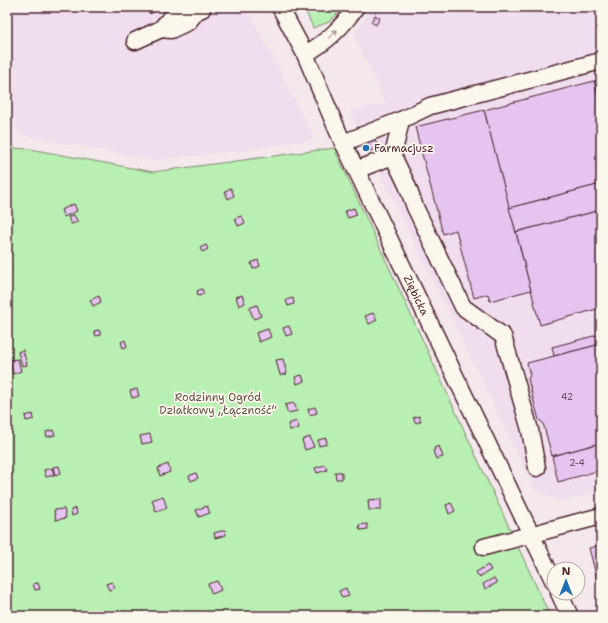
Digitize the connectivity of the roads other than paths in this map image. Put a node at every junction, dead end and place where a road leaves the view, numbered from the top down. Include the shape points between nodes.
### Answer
1 (280, 7) edge
2 (356, 7) edge
3 (201, 9) edge
4 (135, 41) dead end
5 (305, 54) junction
6 (601, 61) edge
7 (401, 120) junction
8 (343, 143) junction
9 (393, 156) junction
10 (356, 170) junction
11 (537, 468) dead end
12 (601, 516) edge
13 (532, 534) junction
14 (484, 548) dead end
15 (546, 565) edge
16 (563, 601) edge
17 (570, 616) edge

1 - 5 street, Ziębicka
5 -> 2 street via 324,43 351,16
3 - 4 street via 182,12 168,19 162,29
5 - 8 street, Ziębicka
6 - 7 street via 430,106
7 - 8 street
7 - 9 street
8 - 10 street, Ziębicka
9 - 10 street
9 - 11 street via 463,307 503,336 530,430
10 - 13 street, Ziębicka
12 - 13 street
13 - 14 street
13 - 15 street, Ziębicka
16 - 17 street

